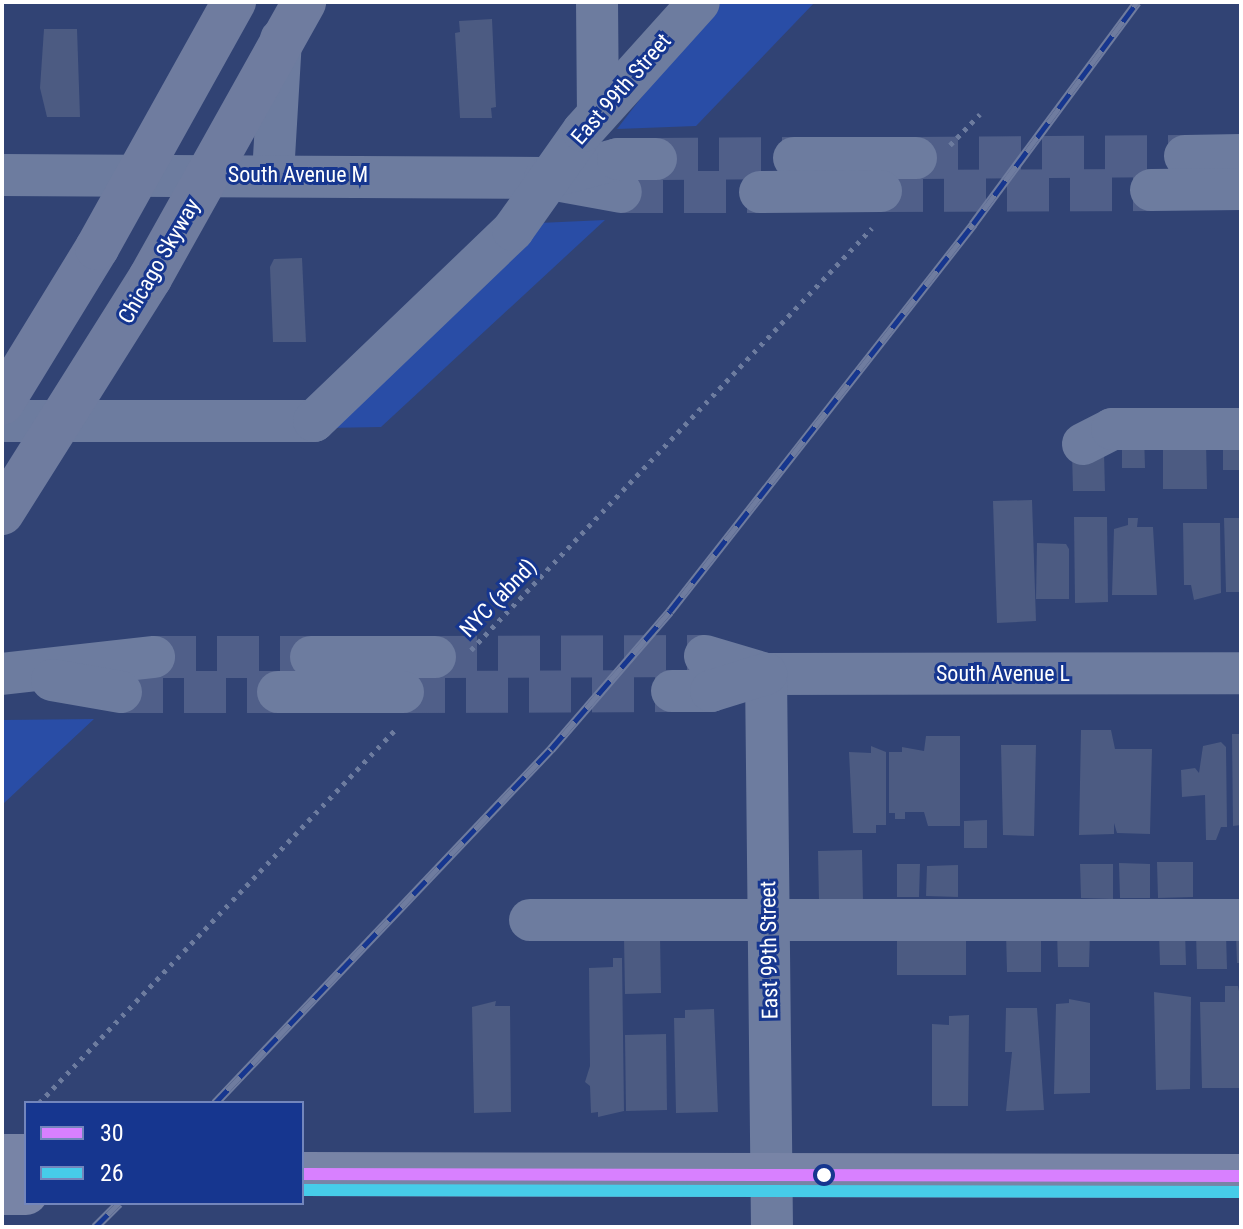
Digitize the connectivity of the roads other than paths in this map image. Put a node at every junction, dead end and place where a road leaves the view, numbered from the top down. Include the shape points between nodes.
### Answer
1 (234, 2) edge
2 (284, 2) edge
3 (304, 2) edge
4 (597, 2) edge
5 (699, 2) edge
6 (598, 113) junction
7 (931, 153) tunnel mouth
8 (1241, 155) edge
9 (1185, 156) tunnel mouth
10 (794, 158) tunnel mouth
11 (656, 159) tunnel mouth
12 (273, 174) junction
13 (2, 175) edge
14 (545, 178) junction
15 (1241, 189) edge
16 (1151, 190) tunnel mouth
17 (621, 192) tunnel mouth
18 (760, 192) tunnel mouth
19 (881, 204) tunnel mouth
20 (2, 403) edge
21 (2, 421) edge
22 (1241, 429) edge
23 (1083, 444) dead end
24 (2, 513) edge
25 (451, 655) tunnel mouth
26 (705, 656) tunnel mouth
27 (154, 657) tunnel mouth
28 (311, 657) tunnel mouth
29 (1241, 673) edge
30 (9, 674) edge
31 (766, 674) junction
32 (672, 691) tunnel mouth
33 (121, 692) tunnel mouth
34 (278, 692) tunnel mouth
35 (402, 708) tunnel mouth
36 (530, 920) dead end
37 (768, 920) junction
38 (1241, 920) edge
39 (2, 1156) edge
40 (24, 1156) edge
41 (304, 1174) edge
42 (1241, 1176) edge
43 (771, 1177) junction
44 (2, 1193) edge
45 (24, 1193) edge
46 (772, 1227) edge

1 - 20 highway, bridge via 97,248
2 - 12 street
3 - 24 highway, Chicago Skyway, bridge via 150,278
4 - 6 street
5 - 6 street, East 99th Street
6 - 14 street, East 99th Street
7 - 10 street
8 - 9 street
11 - 14 street, South Avenue M via 618,159
12 - 13 street, South Avenue M
12 - 14 street, South Avenue M
14 - 17 street, South Avenue M
14 - 21 street, East 99th Street via 513,230 314,421
15 - 16 street
18 - 19 street
22 - 23 street via 1112,429
25 - 28 street
26 - 31 street, South Avenue L
27 - 30 street
29 - 31 street, South Avenue L
30 - 33 street
31 - 32 street, South Avenue L via 711,691
31 - 37 street, East 99th Street
34 - 35 street
36 - 37 street
37 - 38 street
37 - 43 street, East 99th Street
39 - 40 main road
41 - 43 main road
42 - 43 main road
43 - 46 street, East 99th Street
44 - 45 main road

